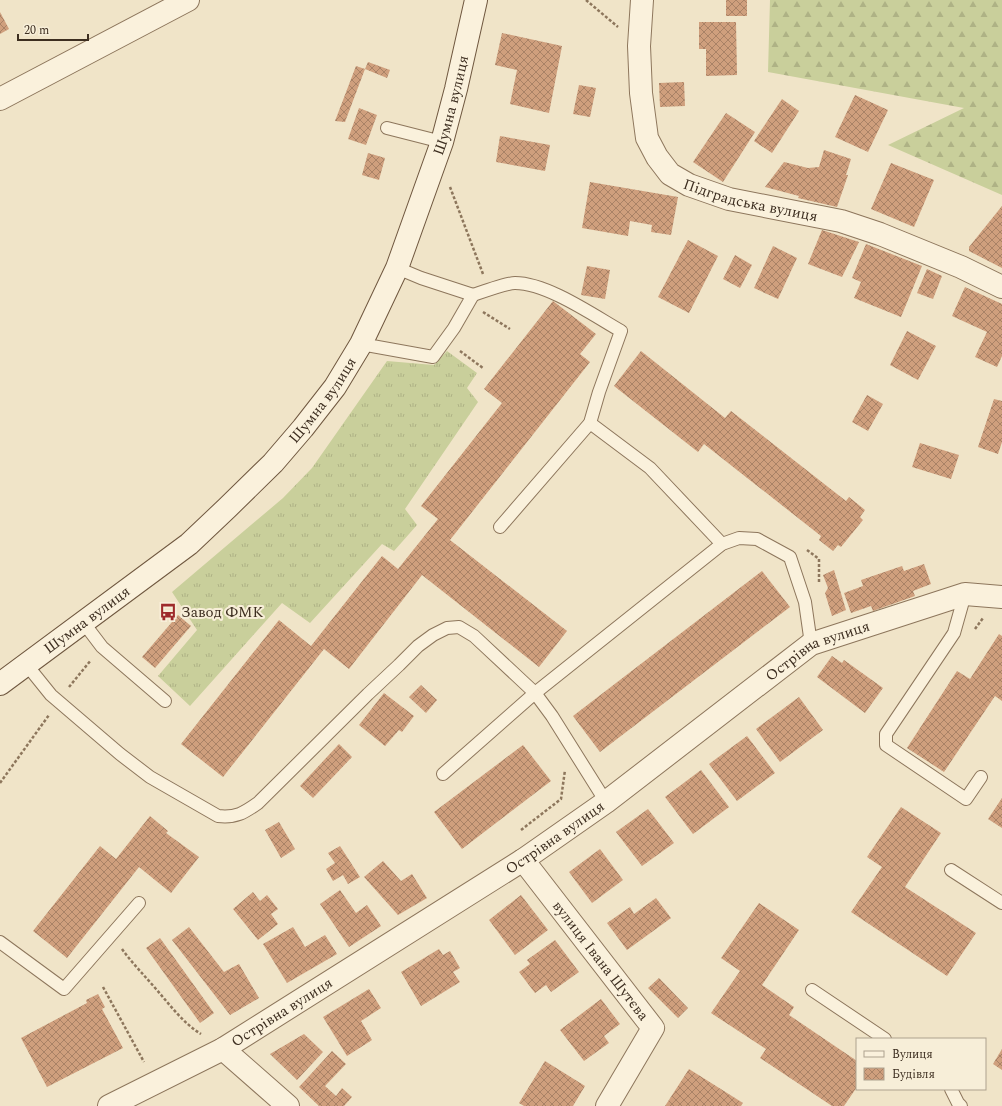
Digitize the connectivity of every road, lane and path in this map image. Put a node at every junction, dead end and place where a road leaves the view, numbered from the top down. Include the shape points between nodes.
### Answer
1 (188, 0) edge
2 (476, 0) edge
3 (586, 0) edge
4 (642, 0) edge
5 (639, 46) junction
6 (0, 99) edge
7 (387, 128) dead end
8 (442, 142) junction
9 (449, 185) dead end
10 (397, 268) junction
11 (1002, 287) edge
12 (489, 290) junction
13 (471, 299) junction
14 (510, 329) dead end
15 (445, 340) junction
16 (361, 344) junction
17 (484, 368) dead end
18 (590, 424) junction
19 (500, 527) dead end
20 (722, 544) junction
21 (806, 550) dead end
22 (818, 569) dead end
23 (965, 594) junction
24 (1002, 596) edge
25 (83, 622) junction
26 (811, 644) junction
27 (102, 647) junction
28 (26, 664) junction
29 (0, 684) edge
30 (535, 693) junction
31 (165, 701) dead end
32 (59, 702) junction
33 (443, 774) dead end
34 (980, 777) dead end
35 (0, 783) edge
36 (561, 799) dead end
37 (606, 802) junction
38 (521, 830) dead end
39 (523, 860) junction
40 (951, 870) dead end
41 (139, 903) dead end
42 (1002, 903) edge
43 (0, 942) edge
44 (136, 967) dead end
45 (103, 987) dead end
46 (812, 990) dead end
47 (193, 1029) dead end
48 (884, 1038) edge
49 (224, 1048) junction
50 (155, 1083) junction
51 (951, 1090) edge
52 (958, 1105) edge
53 (109, 1106) edge
54 (288, 1106) edge
55 (606, 1106) edge

1 - 6 street
2 - 8 street, Шумна вулиця
3 - 5 path
4 - 5 street, Підградська вулиця
5 - 11 street, Підградська вулиця via 641,93 647,138 670,174 689,185 729,199 841,221 880,234 961,267
7 - 8 lane
8 - 10 street, Шумна вулиця
9 - 12 path
10 - 13 lane
10 - 16 street, Шумна вулиця
12 - 13 lane
12 - 18 lane via 514,282 533,285 553,292 621,331
13 - 14 path
13 - 15 lane
15 - 16 lane via 433,357
15 - 17 path
16 - 25 street, Шумна вулиця via 335,387 273,463 189,544
18 - 19 lane
18 - 20 lane via 650,468
20 - 26 lane via 740,538 756,539 790,557 805,602
20 - 30 lane
21 - 22 path via 819,559
23 - 24 street, Острівна вулиця
23 - 26 street, Острівна вулиця
23 - 34 lane via 954,633 886,734 886,745 966,799
25 - 27 lane
25 - 28 street, Шумна вулиця
26 - 37 street, Острівна вулиця
27 - 31 lane
27 - 32 path
28 - 29 street, Шумна вулиця
28 - 32 lane
30 - 32 lane via 474,636 459,627 446,628 418,646 258,803 243,814 228,817 218,816 150,777
30 - 33 lane
30 - 37 lane
32 - 35 path
36 - 38 path
37 - 39 street, Острівна вулиця
39 - 49 street, Острівна вулиця
39 - 55 street, вулиця Івана Шутєва via 653,1028
40 - 42 lane
41 - 43 lane via 64,989
44 - 47 path
45 - 50 path
46 - 48 lane
49 - 50 street, Острівна вулиця
49 - 54 street
50 - 53 street, Острівна вулиця
51 - 52 lane

